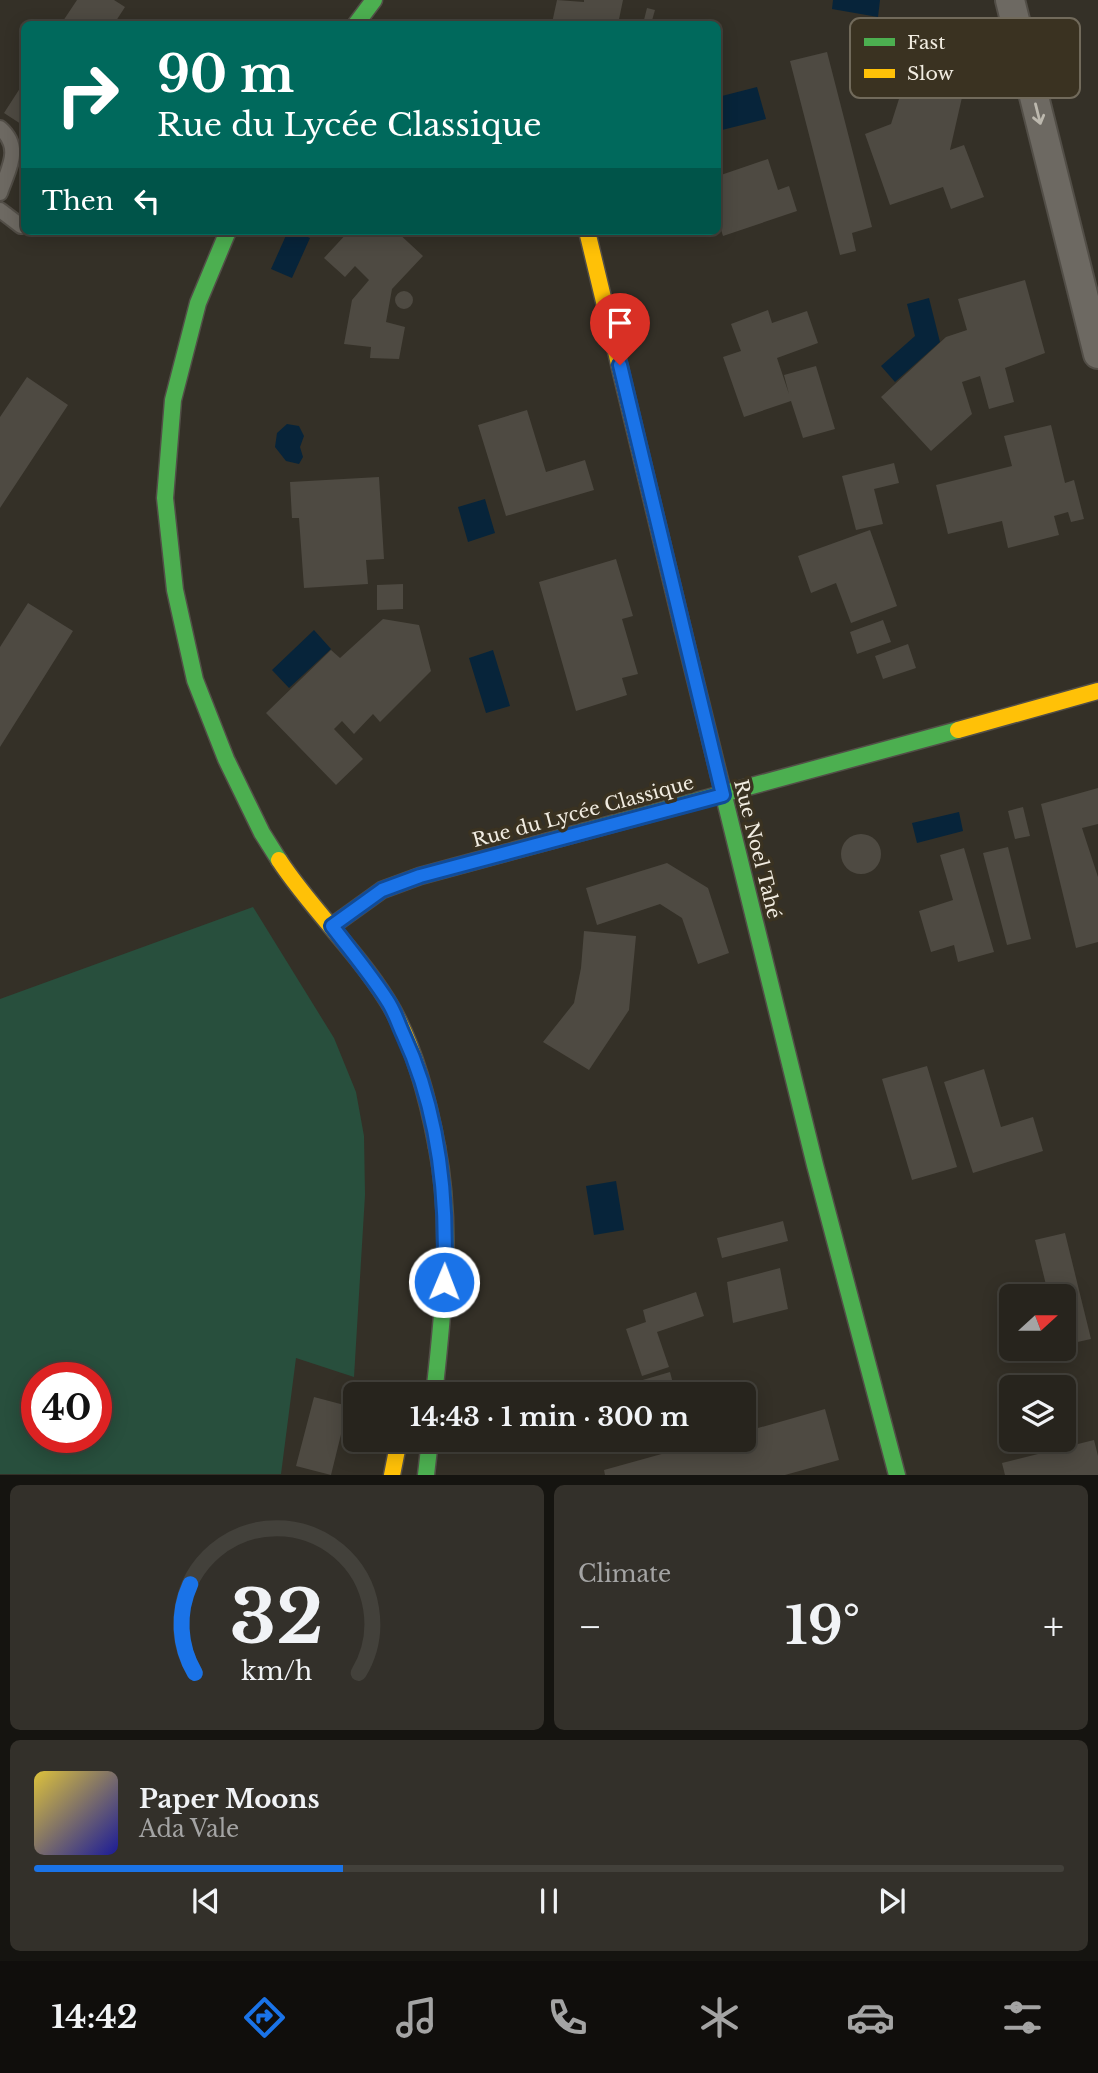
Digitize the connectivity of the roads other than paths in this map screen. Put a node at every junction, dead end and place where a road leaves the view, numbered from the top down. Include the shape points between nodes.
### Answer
1 (374, 0) edge
2 (1010, 0) edge
3 (1014, 18) edge
4 (358, 21) edge
5 (1034, 98) edge
6 (0, 128) edge
7 (0, 193) edge
8 (0, 210) edge
9 (21, 226) edge
10 (226, 235) edge
11 (588, 235) edge
12 (1098, 354) edge
13 (1098, 691) edge
14 (723, 795) junction
15 (332, 926) junction
16 (443, 1203) junction
17 (427, 1296) dead end
18 (435, 1382) edge
19 (397, 1452) edge
20 (428, 1452) edge
21 (392, 1475) edge
22 (426, 1475) edge
23 (897, 1475) edge

1 - 4 street
2 -> 3 street
5 -> 12 street
6 - 7 lane via 9,135 14,150
8 - 9 lane
10 - 15 street via 198,303 173,400 165,498 175,590 195,680 226,759 262,833
11 - 14 street, Rue Noel Tahé
13 - 14 street, Rue du Lycée Classique
14 - 15 street, Rue du Lycée Classique via 420,876 382,890
14 - 23 street, Rue Noel Tahé via 835,1249
15 - 16 street via 388,1001 414,1058 430,1111
16 - 17 street
16 - 18 street via 444,1273
19 - 21 street
20 - 22 street

